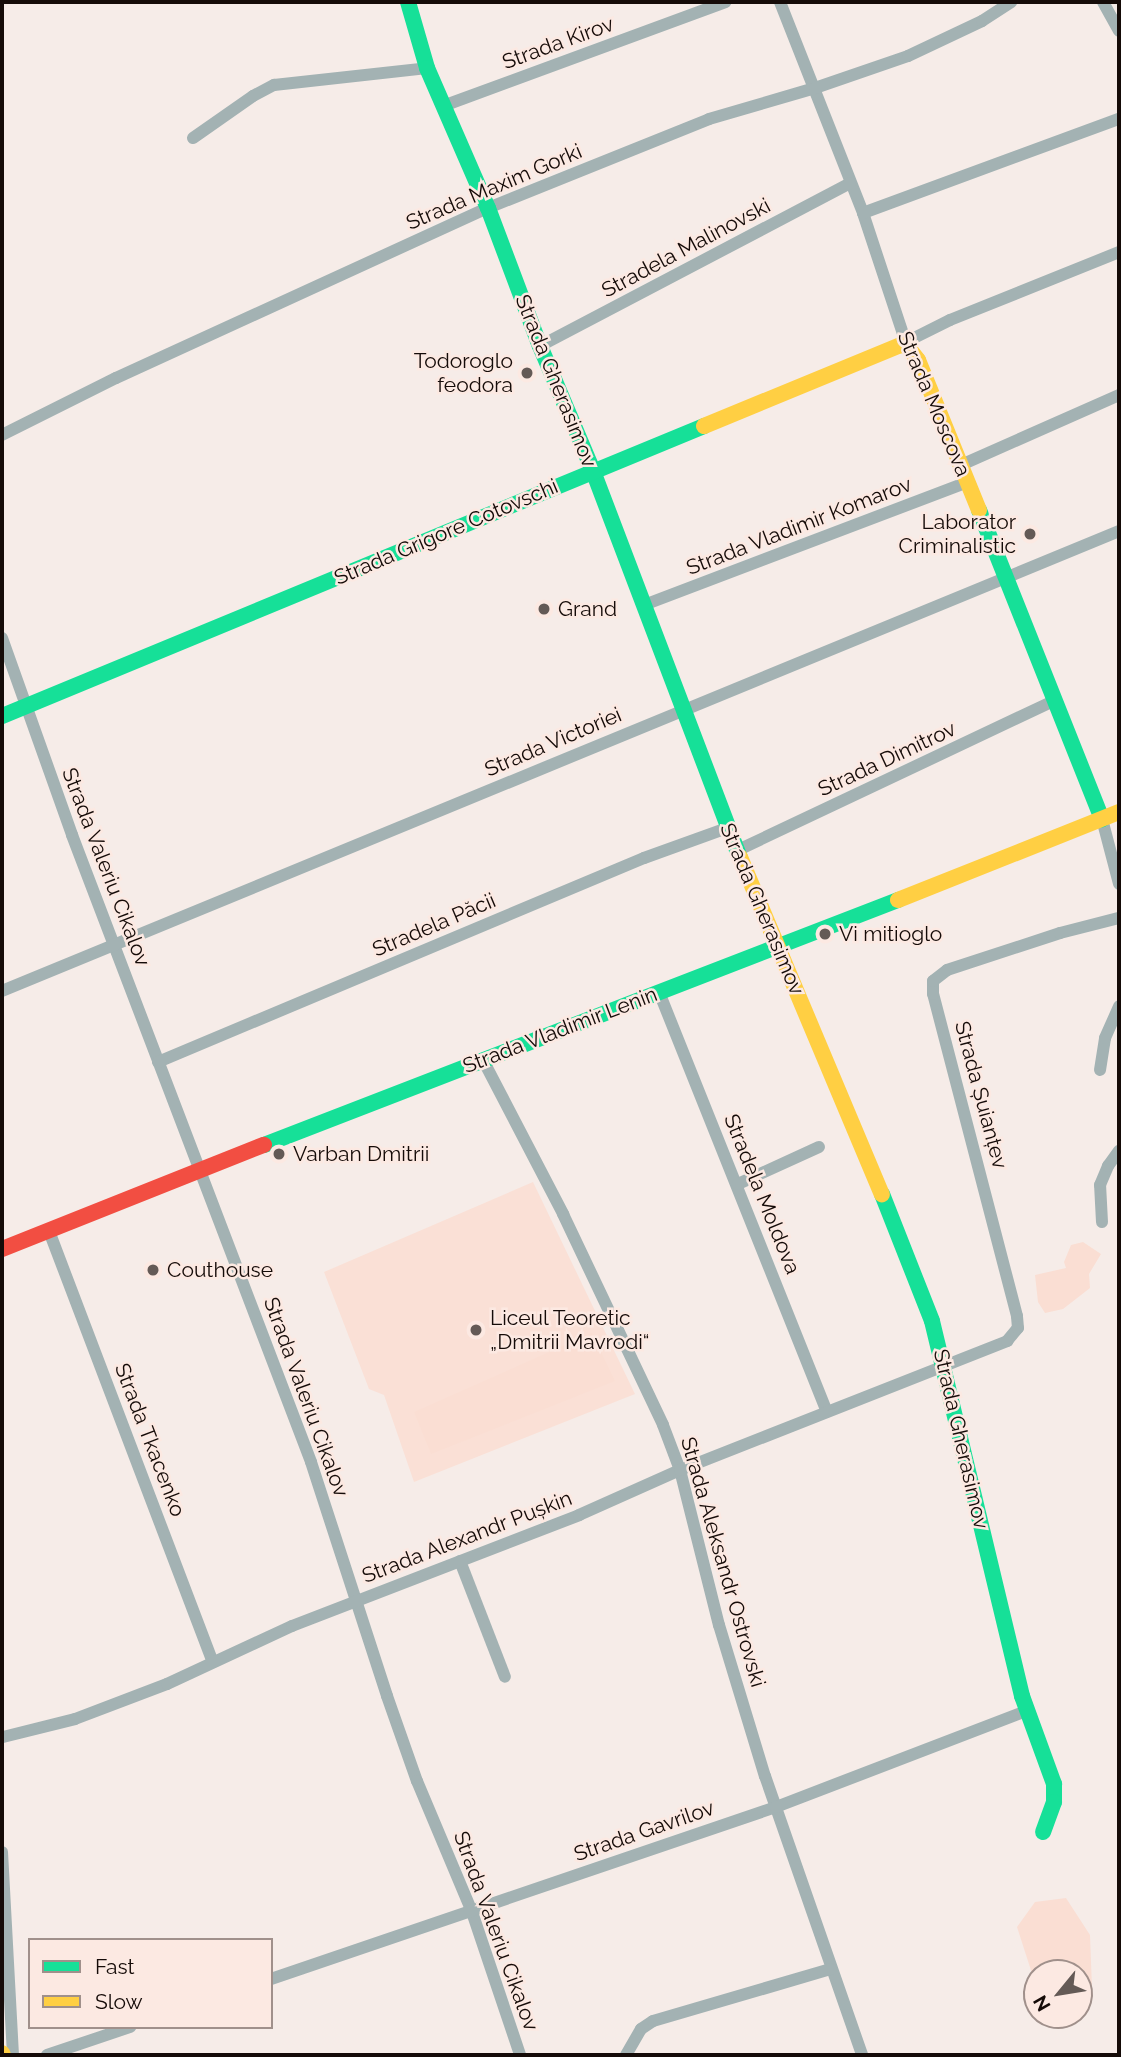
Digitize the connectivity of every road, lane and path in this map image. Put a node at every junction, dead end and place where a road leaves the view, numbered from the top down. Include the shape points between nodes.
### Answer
1 (408, 2) edge
2 (725, 2) edge
3 (780, 2) edge
4 (1011, 2) edge
5 (1103, 2) edge
6 (1119, 31) edge
7 (427, 68) junction
8 (815, 88) junction
9 (443, 106) junction
10 (1119, 119) edge
11 (193, 138) dead end
12 (850, 183) junction
13 (488, 208) junction
14 (863, 213) junction
15 (1119, 252) edge
16 (540, 346) junction
17 (907, 346) junction
18 (1119, 395) edge
19 (2, 435) edge
20 (961, 464) junction
21 (593, 471) junction
22 (967, 482) junction
23 (1119, 531) edge
24 (1007, 579) junction
25 (644, 606) junction
26 (2, 638) edge
27 (1054, 701) junction
28 (26, 705) junction
29 (685, 708) junction
30 (2, 716) edge
31 (1119, 812) edge
32 (1102, 819) junction
33 (727, 828) junction
34 (736, 851) junction
35 (1119, 884) edge
36 (1119, 918) edge
37 (115, 944) junction
38 (780, 947) junction
39 (2, 991) edge
40 (659, 992) junction
41 (1119, 1006) edge
42 (483, 1060) junction
43 (158, 1062) junction
44 (1100, 1070) dead end
45 (819, 1147) dead end
46 (1119, 1151) edge
47 (200, 1169) junction
48 (738, 1184) junction
49 (1102, 1222) dead end
50 (49, 1231) junction
51 (2, 1249) edge
52 (943, 1366) junction
53 (827, 1412) junction
54 (680, 1470) junction
55 (460, 1561) junction
56 (356, 1600) junction
57 (214, 1662) junction
58 (505, 1677) dead end
59 (1026, 1711) junction
60 (2, 1737) edge
61 (776, 1807) junction
62 (1042, 1832) dead end
63 (2, 1852) edge
64 (472, 1912) junction
65 (831, 1969) junction
66 (273, 1978) edge
67 (124, 2029) edge
68 (13, 2055) edge
69 (47, 2055) edge
70 (520, 2055) edge
71 (626, 2055) edge
72 (862, 2055) edge

1 - 7 street, Strada Gherasimov
2 - 9 street, Strada Kirov
3 - 8 street, Strada Moscova
4 - 8 street, Strada Maxim Gorki via 908,56
5 - 6 street
7 - 9 street, Strada Gherasimov
7 - 11 street via 274,85
8 - 12 street, Strada Moscova
8 - 13 street, Strada Maxim Gorki via 709,119
9 - 13 street, Strada Gherasimov
10 - 14 street
12 - 14 street, Strada Moscova
12 - 16 street, Stradela Malinovski
13 - 16 street, Strada Gherasimov
13 - 19 street, Strada Maxim Gorki via 116,377
14 - 17 street, Strada Moscova
15 - 17 street, Strada Grigore Cotovschi via 950,320
16 - 21 street, Strada Gherasimov
17 - 20 street, Strada Moscova via 918,360
17 - 21 street, Strada Grigore Cotovschi via 894,345
18 - 20 street
20 - 22 street, Strada Moscova
21 - 25 street, Strada Gherasimov
21 - 28 street, Strada Grigore Cotovschi
22 - 24 street, Strada Moscova
22 - 25 street, Strada Vladimir Komarov
23 - 24 street, Strada Victoriei
24 - 27 street, Strada Moscova
24 - 29 street, Strada Victoriei
25 - 29 street, Strada Gherasimov
26 - 28 street, Strada Valeriu Cikalov
27 - 32 street, Strada Moscova
27 - 34 street, Strada Dimitrov
28 - 30 street, Strada Grigore Cotovschi
28 - 37 street, Strada Valeriu Cikalov
29 - 33 street, Strada Gherasimov
29 - 37 street, Strada Victoriei
31 - 32 street, Strada Vladimir Lenin
32 - 35 street, Strada Moscova
32 - 38 street, Strada Vladimir Lenin
33 - 34 street, Strada Gherasimov
33 - 43 street, Stradela Păcii via 644,858
34 - 38 street, Strada Gherasimov
36 - 52 street, Strada Șuianțev via 947,970 933,981 1018,1328 1007,1341
37 - 39 street, Strada Victoriei
37 - 43 street, Strada Valeriu Cikalov
38 - 40 street, Strada Vladimir Lenin
38 - 52 street, Strada Gherasimov via 908,1253
40 - 42 street, Strada Vladimir Lenin
40 - 48 street, Stradela Moldova
41 - 44 street via 1105,1038
42 - 47 street, Strada Vladimir Lenin
42 - 54 street, Strada Aleksandr Ostrovski via 619,1330
43 - 47 street, Strada Valeriu Cikalov
45 - 48 street
46 - 49 street via 1100,1185
47 - 50 street, Strada Vladimir Lenin
47 - 56 street, Strada Valeriu Cikalov via 311,1462
48 - 53 street, Stradela Moldova
50 - 51 street, Strada Vladimir Lenin
50 - 57 street, Strada Tkacenko
52 - 53 street, Strada Alexandr Pușkin
52 - 59 street, Strada Gherasimov
53 - 54 street, Strada Alexandr Pușkin
54 - 55 street, Strada Alexandr Pușkin
54 - 61 street, Strada Aleksandr Ostrovski via 719,1625
55 - 56 street, Strada Alexandr Pușkin
55 - 58 street
56 - 57 street, Strada Alexandr Pușkin
56 - 64 street, Strada Valeriu Cikalov via 417,1781
57 - 60 street, Strada Alexandr Pușkin via 75,1718
59 - 61 street, Strada Gavrilov
59 - 62 street, Strada Gherasimov via 1054,1784 1054,1802
61 - 64 street, Strada Gavrilov
61 - 65 street, Strada Aleksandr Ostrovski
63 - 68 street
64 - 66 street, Strada Gavrilov
64 - 70 street, Strada Valeriu Cikalov
65 - 71 street via 653,2021 641,2029
65 - 72 street, Strada Aleksandr Ostrovski
67 - 69 street

